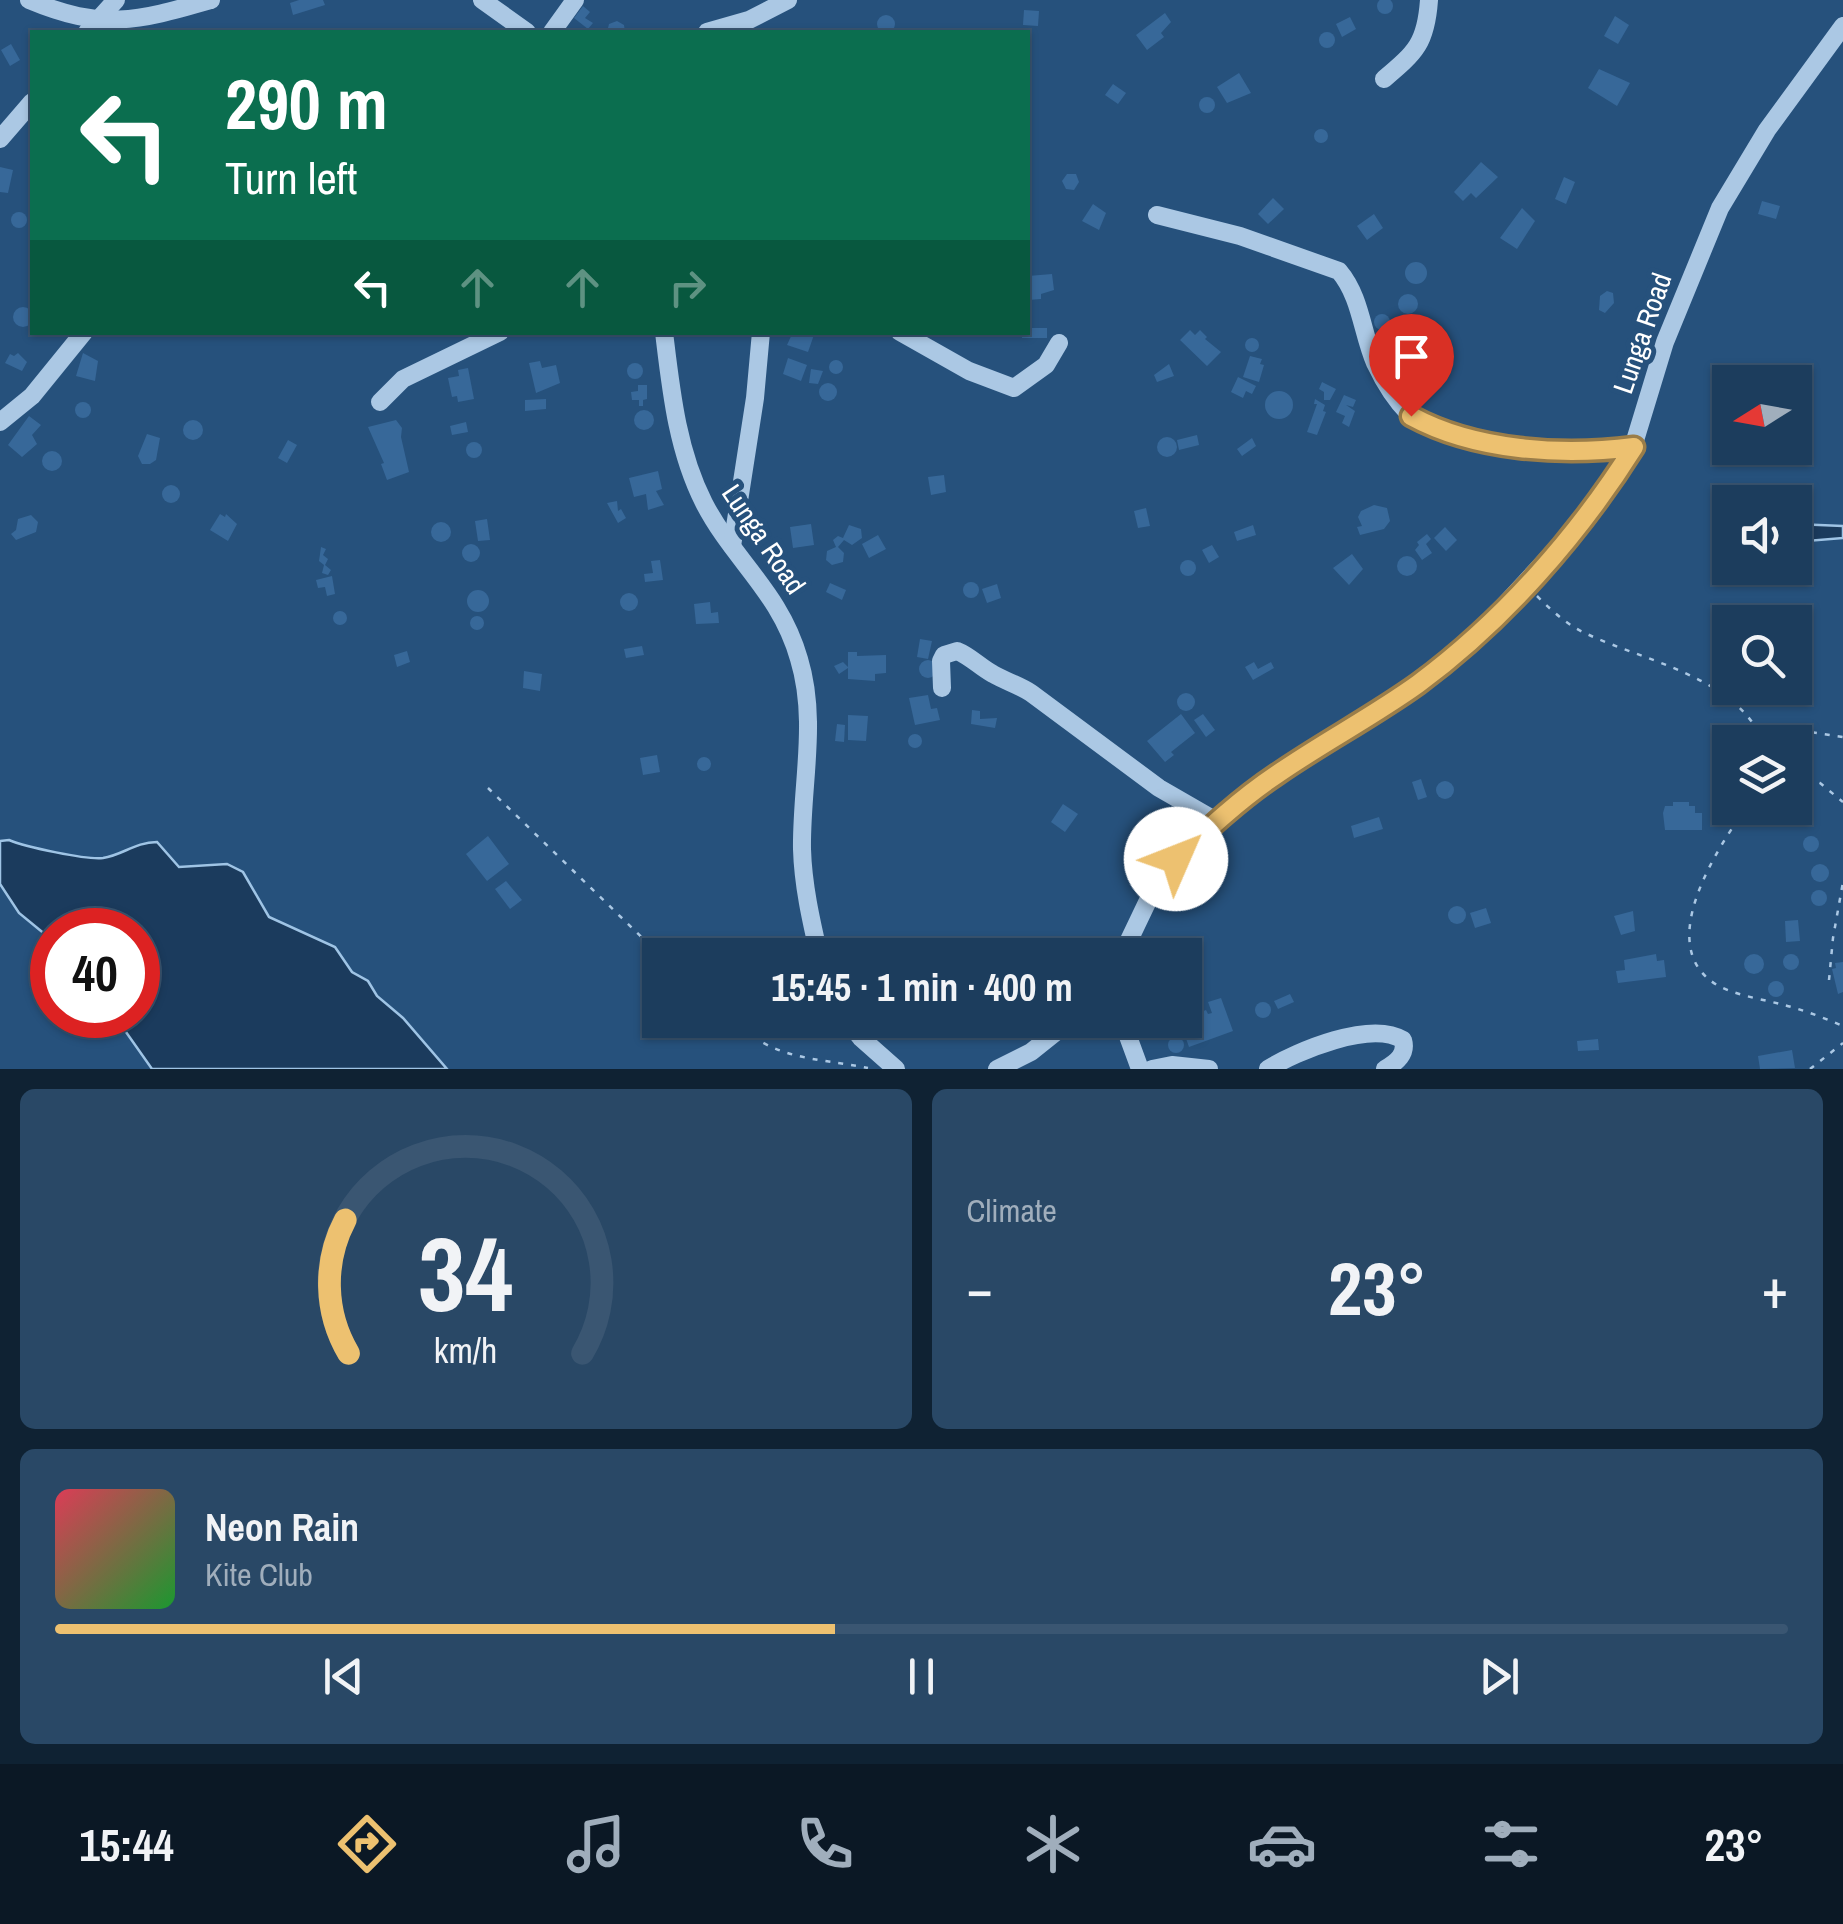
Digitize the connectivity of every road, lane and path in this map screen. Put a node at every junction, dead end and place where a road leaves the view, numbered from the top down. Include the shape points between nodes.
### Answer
1 (29, 0) edge
2 (116, 0) edge
3 (211, 0) edge
4 (482, 0) edge
5 (575, 0) edge
6 (788, 0) edge
7 (1429, 0) edge
8 (135, 26) edge
9 (1843, 26) edge
10 (91, 27) edge
11 (524, 30) edge
12 (553, 30) edge
13 (714, 30) edge
14 (1384, 79) dead end
15 (30, 104) edge
16 (0, 139) edge
17 (1157, 215) dead end
18 (82, 335) edge
19 (494, 335) edge
20 (664, 335) edge
21 (761, 335) edge
22 (905, 335) edge
23 (1060, 344) dead end
24 (380, 402) dead end
25 (0, 422) edge
26 (1634, 447) junction
27 (732, 546) junction
28 (1526, 584) junction
29 (942, 688) dead end
30 (1753, 725) edge
31 (1812, 732) edge
32 (1843, 737) edge
33 (1812, 779) edge
34 (488, 788) dead end
35 (1843, 802) edge
36 (1218, 822) junction
37 (1734, 825) edge
38 (1843, 882) edge
39 (642, 938) edge
40 (815, 938) edge
41 (1130, 938) edge
42 (1829, 980) dead end
43 (1843, 1026) edge
44 (754, 1038) edge
45 (861, 1038) edge
46 (1048, 1038) edge
47 (1129, 1038) edge
48 (1843, 1043) edge
49 (874, 1069) edge
50 (896, 1069) edge
51 (997, 1069) edge
52 (1140, 1069) edge
53 (1152, 1069) edge
54 (1209, 1069) edge
55 (1268, 1069) edge
56 (1386, 1069) edge
57 (1810, 1069) edge

1 - 10 street
2 - 10 street
3 - 8 street
4 - 11 street
5 - 12 street
6 - 13 street
7 - 14 street via 1420,44
8 - 10 street
9 - 26 street, Lunga Road via 1767,130 1706,234
15 - 16 street
17 - 26 street via 1339,271 1384,379 1411,416 1436,430 1585,453
18 - 25 street via 32,396
19 - 24 street via 403,378
20 - 27 street, Lunga Road via 684,446 704,502
21 - 27 street
22 - 23 street via 1014,388 1046,365
26 - 28 street, Lunga Road via 1585,518
27 - 40 street, Lunga Road via 770,594 801,663 808,732 802,849
28 - 30 path via 1560,618 1692,676
28 - 36 street, Lunga Road via 1420,682 1271,778
29 - 36 street via 941,661 957,650
31 - 32 path
33 - 35 path
34 - 39 path
36 - 41 street, Lunga Road via 1154,888
37 - 43 path via 1688,930 1695,966 1720,986
38 - 42 path
44 - 49 path via 786,1055
45 - 50 street
46 - 51 street
47 - 52 street
48 - 57 path
53 - 54 street
55 - 56 street via 1322,1045 1391,1034 1403,1040 1404,1051

